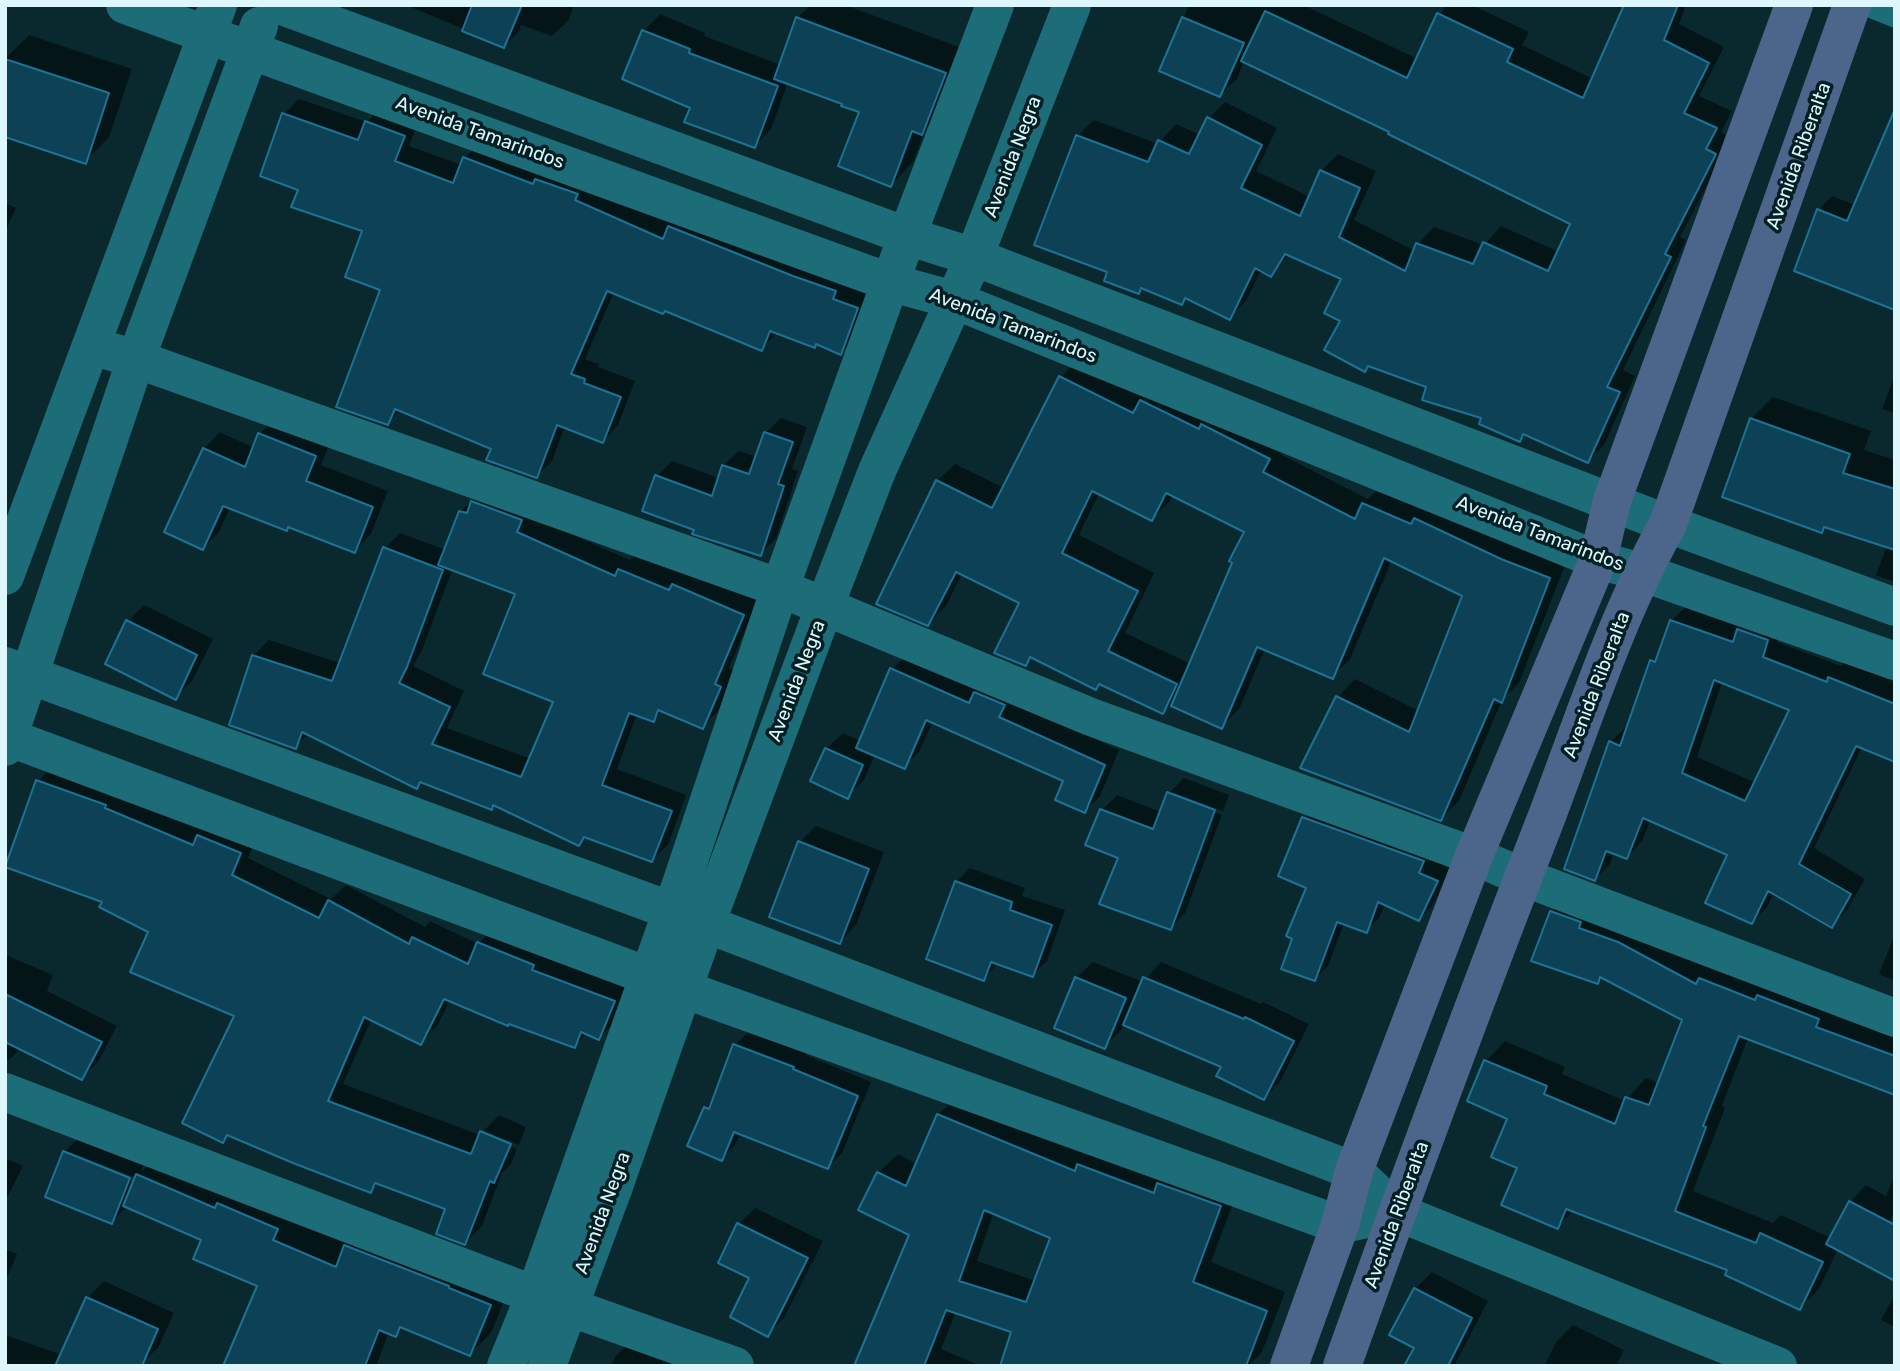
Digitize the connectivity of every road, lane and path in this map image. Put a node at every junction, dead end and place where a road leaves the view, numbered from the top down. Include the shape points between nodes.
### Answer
1 (125, 5) edge
2 (267, 5) edge
3 (279, 5) edge
4 (995, 5) edge
5 (1072, 5) edge
6 (1794, 5) edge
7 (1852, 5) edge
8 (1868, 5) edge
9 (1895, 16) edge
10 (213, 20) edge
11 (251, 49) junction
12 (907, 236) junction
13 (974, 257) junction
14 (892, 283) junction
15 (954, 300) junction
16 (92, 346) junction
17 (136, 359) junction
18 (1612, 501) junction
19 (1668, 524) junction
20 (1598, 560) junction
21 (1641, 572) junction
22 (5, 576) edge
23 (780, 588) junction
24 (1895, 607) edge
25 (824, 608) junction
26 (1895, 661) edge
27 (17, 671) edge
28 (6, 740) edge
29 (1474, 856) junction
30 (1523, 877) junction
31 (689, 917) junction
32 (666, 983) junction
33 (1895, 1018) edge
34 (5, 1092) edge
35 (1354, 1171) junction
36 (1397, 1212) junction
37 (1340, 1225) junction
38 (552, 1301) junction
39 (506, 1366) edge
40 (547, 1366) edge
41 (735, 1366) edge
42 (1289, 1366) edge
43 (1342, 1366) edge
44 (1779, 1366) edge

1 - 10 street, Avenida Tamarindos
2 - 11 street
3 - 12 street
4 - 12 street, Avenida Negra
5 - 13 street, Avenida Negra
6 - 18 street
7 - 19 street, Avenida Riberalta
8 - 9 lane
10 - 11 street, Avenida Tamarindos
10 - 16 street
11 - 14 street, Avenida Tamarindos
11 - 17 street
12 - 13 street
12 - 14 street, Avenida Negra
13 - 15 street, Avenida Negra
13 - 18 street
14 - 15 street, Avenida Tamarindos
14 - 23 street, Avenida Negra
15 - 20 street, Avenida Tamarindos
15 - 25 street, Avenida Negra via 877,471
16 - 17 street
16 - 22 street
17 - 23 street
17 - 27 street
18 - 19 street
18 - 20 street
19 - 21 street, Avenida Riberalta
19 - 24 street
20 - 21 street, Avenida Tamarindos
20 - 29 street
21 - 26 street, Avenida Tamarindos
21 - 30 street, Avenida Riberalta
23 - 25 street
23 - 31 street, Avenida Negra
25 - 29 street via 1091,717
25 - 31 street, Avenida Negra
27 - 28 street
27 - 31 street
28 - 32 street
29 - 30 street
29 - 35 street
30 - 33 street
30 - 36 street, Avenida Riberalta
31 - 32 street, Avenida Negra
31 - 35 street
32 - 37 street
32 - 38 street, Avenida Negra
34 - 38 street
35 - 36 street
35 - 37 street
36 - 37 street
36 - 43 street, Avenida Riberalta
36 - 44 street
37 - 42 street
38 - 39 street, Avenida Negra
38 - 40 street, Avenida Negra
38 - 41 street

